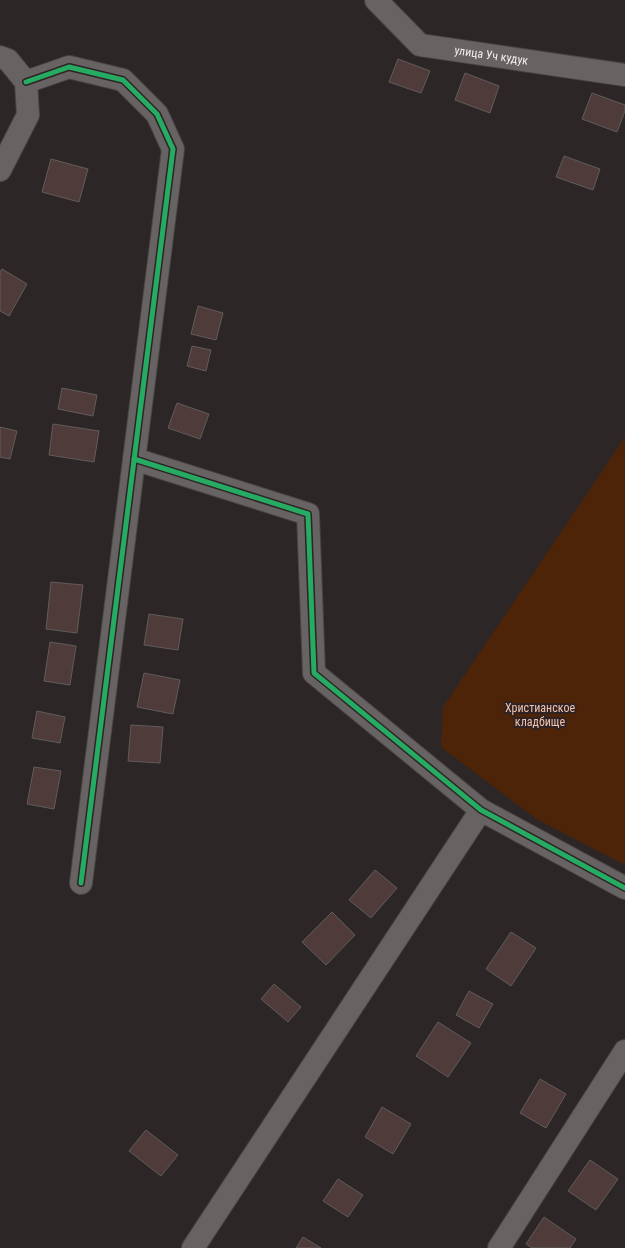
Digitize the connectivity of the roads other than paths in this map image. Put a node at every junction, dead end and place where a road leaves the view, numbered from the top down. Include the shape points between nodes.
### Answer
1 (376, 0) edge
2 (0, 57) edge
3 (625, 75) edge
4 (26, 82) junction
5 (0, 170) edge
6 (134, 459) junction
7 (481, 810) junction
8 (81, 883) dead end
9 (625, 888) edge
10 (625, 1051) edge
11 (193, 1248) edge
12 (500, 1248) edge

1 - 3 street, улица Уч кудук via 420,45
2 - 4 street via 8,60
4 - 5 street via 28,115
4 - 6 street via 69,67 123,80 157,114 173,149
6 - 7 street via 308,514 314,673
6 - 8 street
7 - 9 street
7 - 11 street
10 - 12 street

